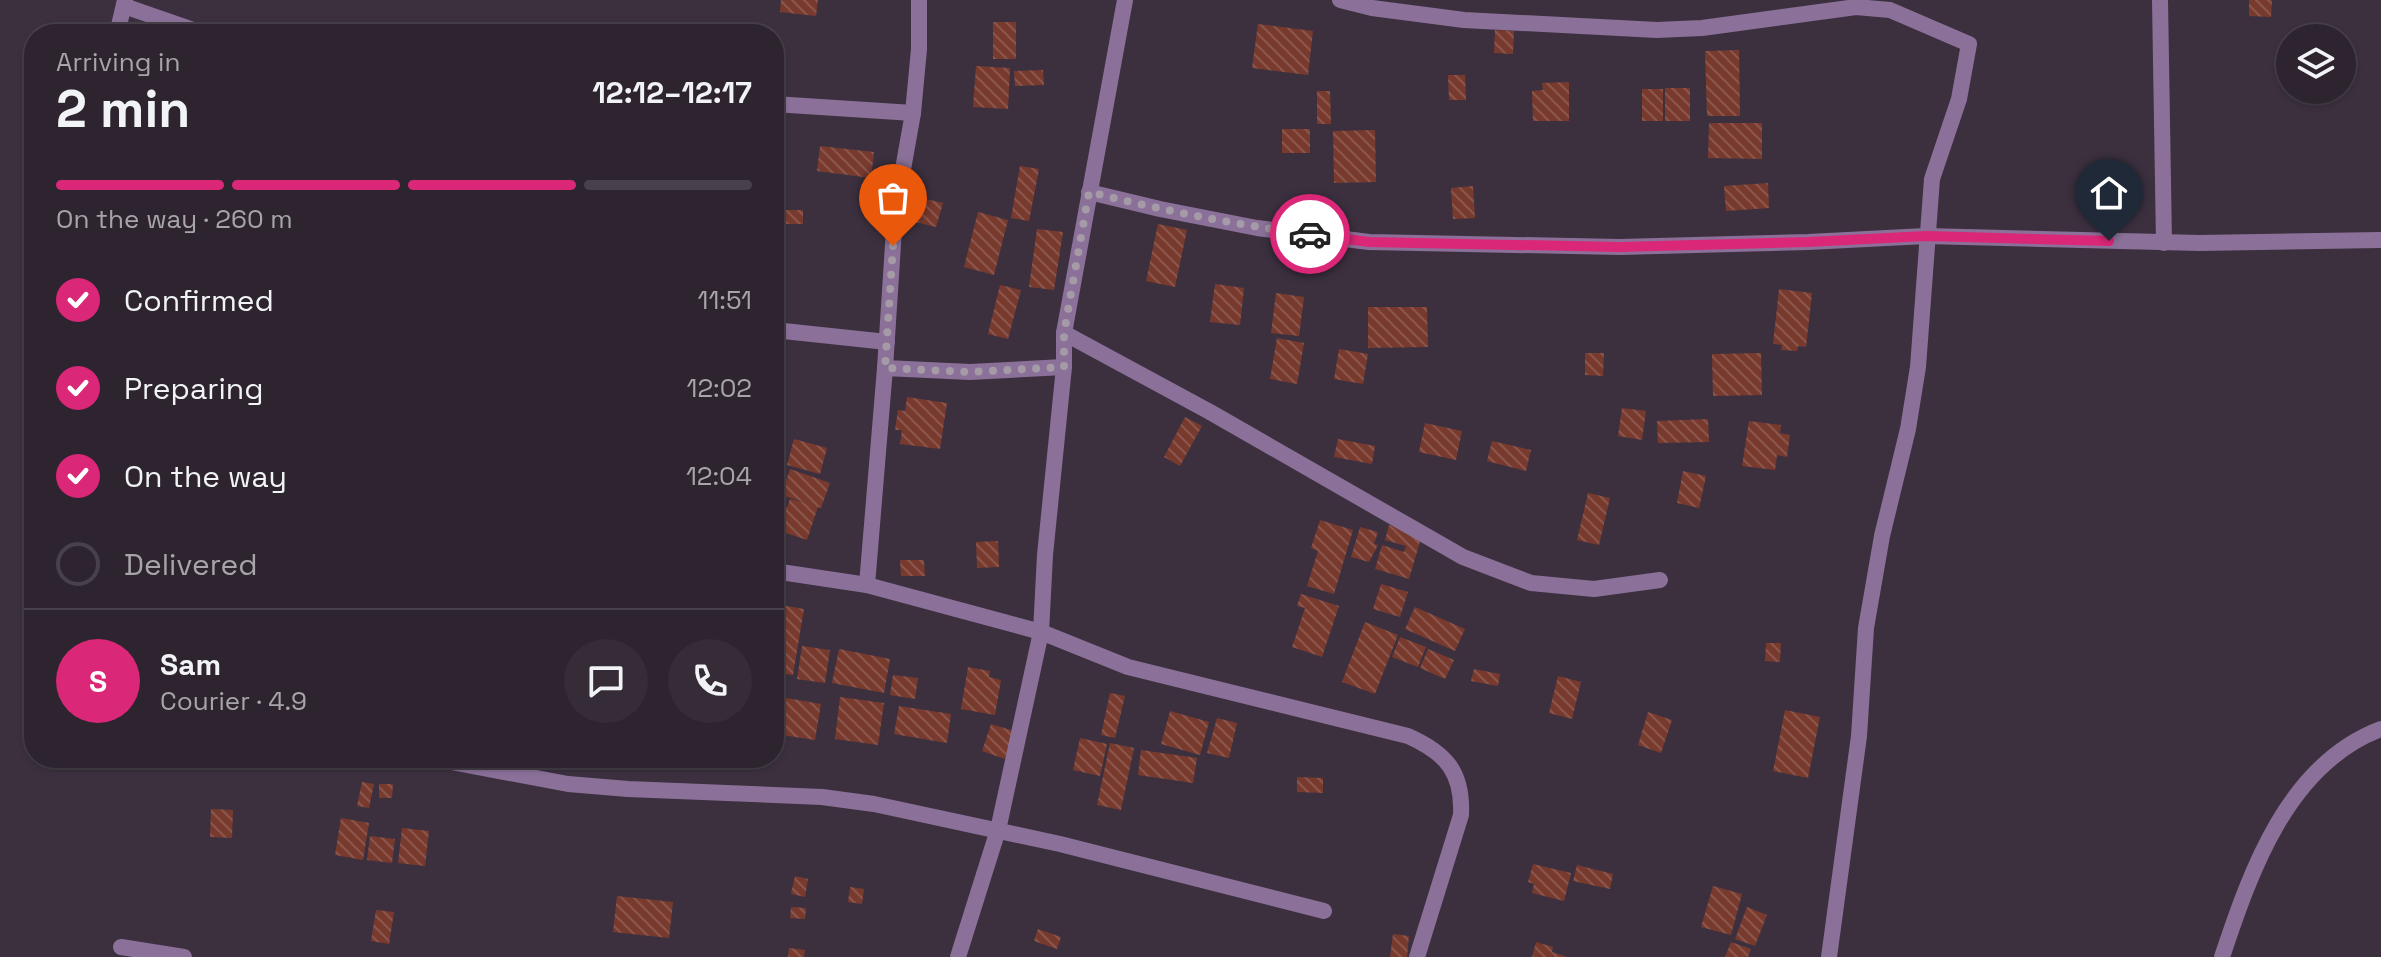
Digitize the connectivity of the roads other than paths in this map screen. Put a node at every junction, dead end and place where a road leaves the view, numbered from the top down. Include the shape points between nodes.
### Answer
1 (919, 0) edge
2 (1125, 0) edge
3 (1340, 0) edge
4 (2160, 0) edge
5 (125, 3) edge
6 (120, 24) edge
7 (179, 24) edge
8 (784, 105) edge
9 (913, 113) junction
10 (1089, 192) junction
11 (1926, 236) junction
12 (2381, 240) edge
13 (2164, 243) junction
14 (784, 331) edge
15 (1064, 333) junction
16 (887, 342) junction
17 (1064, 367) junction
18 (885, 368) junction
19 (784, 573) edge
20 (1660, 580) dead end
21 (867, 585) junction
22 (1041, 632) junction
23 (2381, 729) edge
24 (483, 768) edge
25 (998, 830) junction
26 (1324, 911) dead end
27 (121, 947) dead end
28 (184, 957) edge
29 (958, 957) edge
30 (1417, 957) edge
31 (1829, 957) edge
32 (2222, 957) edge

1 - 9 street
2 - 10 street
3 - 11 street via 1464,20 1657,30 1856,7 1890,10 1969,44 1959,99 1932,179
4 - 13 street
5 - 6 street
5 - 7 street
8 - 9 street
9 - 16 street via 895,214
10 - 11 street via 1257,228 1369,242 1620,247
10 - 15 street
11 - 13 street
11 - 31 street via 1918,367 1866,628 1859,736
12 - 13 street
14 - 16 street
15 - 17 street
15 - 20 street via 1463,557 1531,583 1594,589
16 - 18 street
17 - 18 street via 970,372
17 - 22 street
18 - 21 street
19 - 21 street
21 - 22 street
22 - 25 street
22 - 30 street via 1128,667 1408,736 1433,747 1454,772 1462,793 1461,815
23 - 32 street via 2361,736 2296,794 2265,846
24 - 25 street via 568,784 822,797
25 - 26 street
25 - 29 street
27 - 28 street

